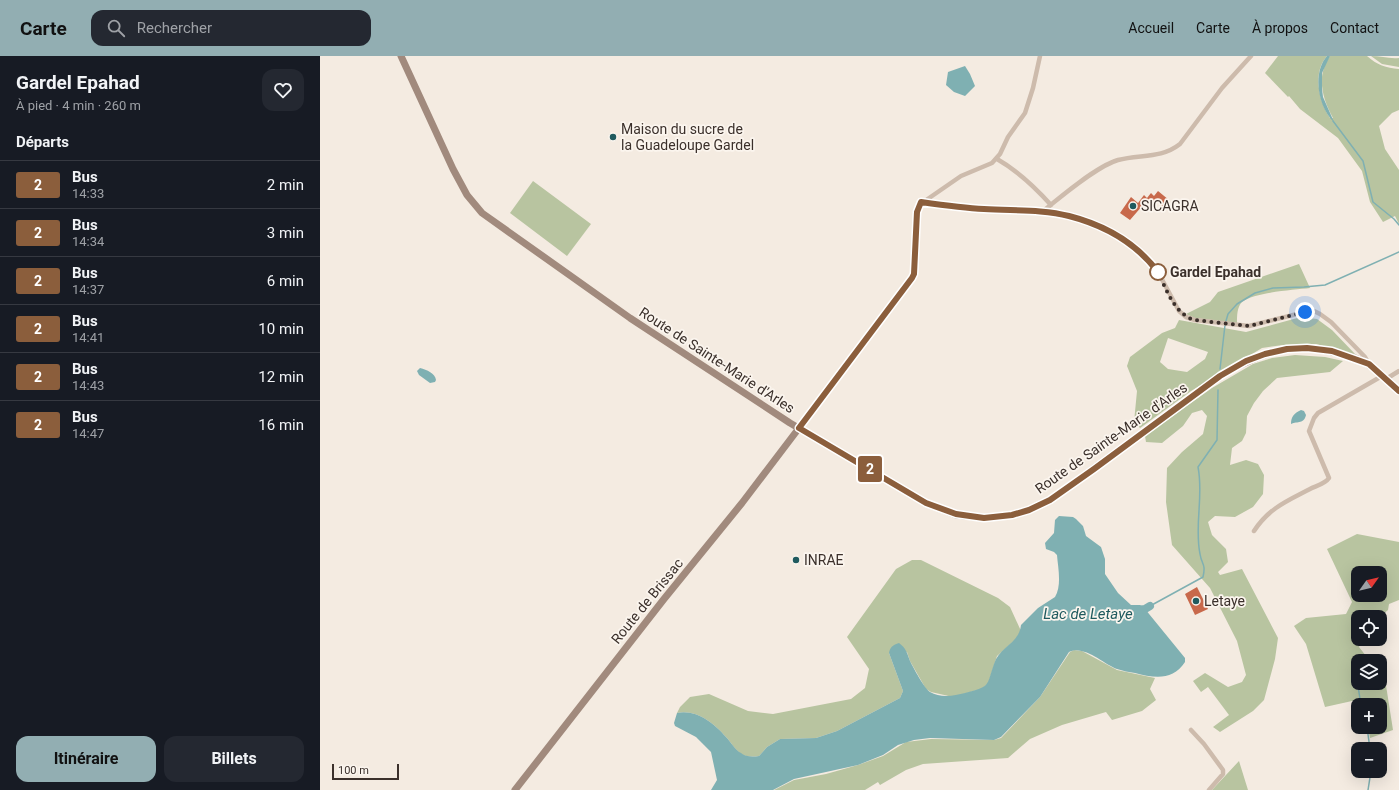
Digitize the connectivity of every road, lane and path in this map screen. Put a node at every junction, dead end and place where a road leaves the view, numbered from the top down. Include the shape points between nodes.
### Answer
1 (401, 56) edge
2 (1040, 56) edge
3 (1252, 56) edge
4 (997, 159) junction
5 (921, 202) junction
6 (1050, 205) junction
7 (1042, 212) junction
8 (1369, 364) junction
9 (1399, 371) edge
10 (1384, 378) junction
11 (1399, 391) edge
12 (799, 428) junction
13 (1254, 531) dead end
14 (1191, 730) dead end
15 (514, 790) edge
16 (1209, 790) edge

1 - 12 main road, Route de Sainte-Marie d'Arles via 453,169 467,195 482,213 630,318
2 - 4 street via 1028,106 1008,136
3 - 6 street via 1222,88 1180,144 1171,151 1105,165
4 - 5 street via 961,176
4 - 6 street via 1033,185
5 - 7 street
5 - 12 street via 917,212 912,278
6 - 7 street
7 - 8 street via 1069,216 1095,225 1130,243 1158,272 1179,311 1186,317 1249,326 1314,311 1331,322
8 - 10 main road, Route de Sainte-Marie d'Arles
8 - 12 main road, Route de Sainte-Marie d'Arles via 1332,351 1307,348 1287,349 1246,361 1220,376 1050,500 1012,515 984,518 956,514 926,503
9 - 10 street
10 - 11 main road, Route de Sainte-Marie d'Arles
10 - 13 street via 1318,413 1309,431 1329,478 1273,509
12 - 15 main road, Route de Brissac
14 - 16 street via 1223,770 1223,774

